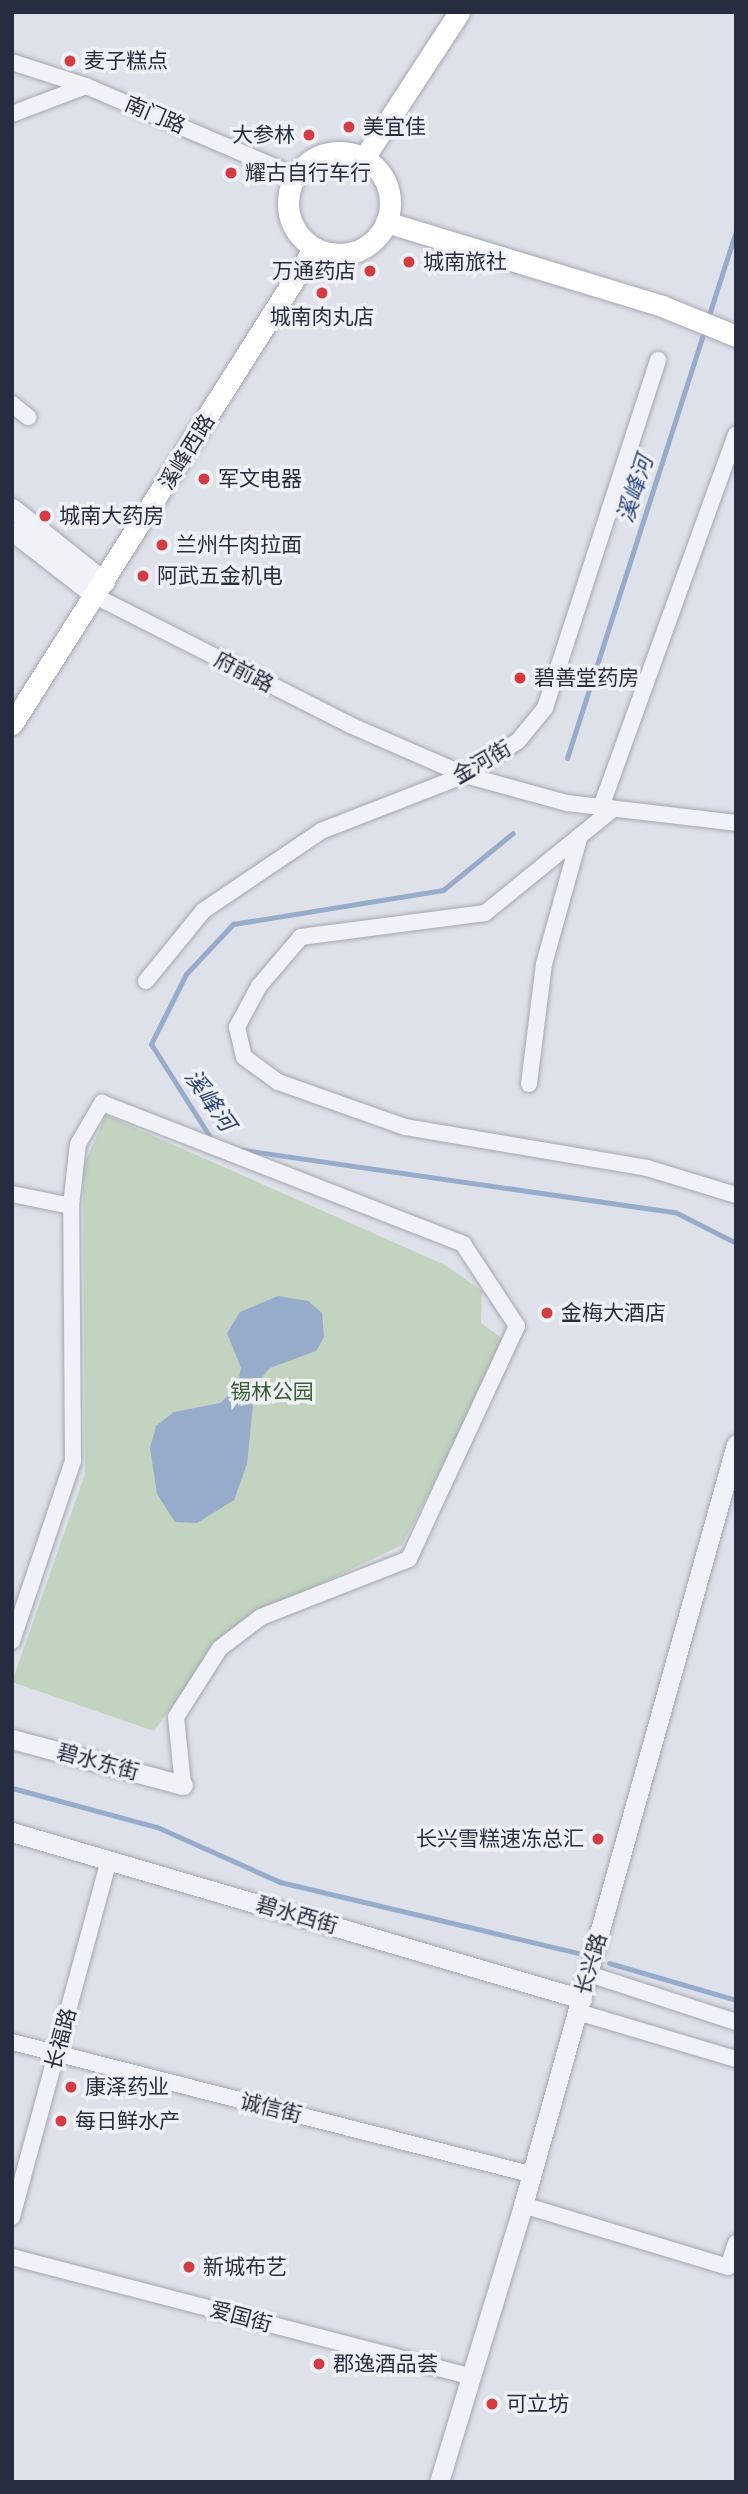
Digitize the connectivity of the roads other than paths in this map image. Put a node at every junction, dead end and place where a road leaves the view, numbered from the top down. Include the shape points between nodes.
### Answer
1 (458, 12) edge
2 (12, 62) edge
3 (86, 86) junction
4 (12, 114) edge
5 (364, 158) junction
6 (296, 176) junction
7 (386, 222) junction
8 (314, 248) junction
9 (736, 336) edge
10 (658, 359) dead end
11 (12, 404) edge
12 (28, 417) dead end
13 (736, 435) edge
14 (12, 508) edge
15 (12, 531) edge
16 (101, 590) junction
17 (12, 724) edge
18 (466, 775) junction
19 (600, 807) junction
20 (736, 823) edge
21 (580, 837) junction
22 (146, 981) dead end
23 (529, 1084) dead end
24 (12, 1194) edge
25 (736, 1195) edge
26 (71, 1206) junction
27 (736, 1444) edge
28 (12, 1641) edge
29 (12, 1739) edge
30 (183, 1785) joint
31 (12, 1832) edge
32 (109, 1860) junction
33 (589, 1975) junction
34 (580, 2005) junction
35 (736, 2022) edge
36 (12, 2042) edge
37 (57, 2054) junction
38 (736, 2059) edge
39 (530, 2174) junction
40 (523, 2205) junction
41 (12, 2217) edge
42 (736, 2243) edge
43 (12, 2257) edge
44 (470, 2376) junction
45 (439, 2482) edge

1 - 5 main road
2 - 3 street, 南门路
3 - 4 street
3 - 6 street, 南门路
5 - 6 main road via 328,153
5 - 7 main road via 387,186
6 - 8 main road via 289,196 291,220
7 - 8 main road via 362,249 338,254
7 - 9 main road via 662,306
8 - 16 main road, 溪峰西路
10 - 18 street, 金河街 via 545,708 518,741
11 - 12 street
13 - 19 street
14 - 16 street, 府前路
15 - 16 street, 府前路
16 - 17 main road, 溪峰西路
16 - 18 street, 府前路 via 350,725
18 - 19 street, 府前路 via 568,803
18 - 22 street, 金河街 via 321,831 203,911
19 - 20 street
19 - 21 street
19 - 21 street
21 - 23 street via 547,953
21 - 25 street via 485,913 301,937 259,986 237,1027 244,1057 278,1082 405,1127 647,1168
24 - 26 street
26 - 28 street via 73,1461
26 - 30 street via 78,1144 102,1103 463,1244 517,1326 409,1559 261,1617 220,1648 176,1717
27 - 33 street, 长兴路
29 - 30 street, 碧水东街
31 - 32 street, 碧水西街
32 - 34 street, 碧水西街
32 - 37 street, 长福路
33 - 34 street, 长兴路
33 - 35 street
34 - 38 street
34 - 39 street, 长兴路
36 - 37 street, 诚信街
37 - 39 street, 诚信街
37 - 41 street, 长福路
39 - 40 street, 长兴路
40 - 42 street via 729,2267
40 - 44 street, 长兴路
43 - 44 street, 爱国街
44 - 45 street, 长兴路

